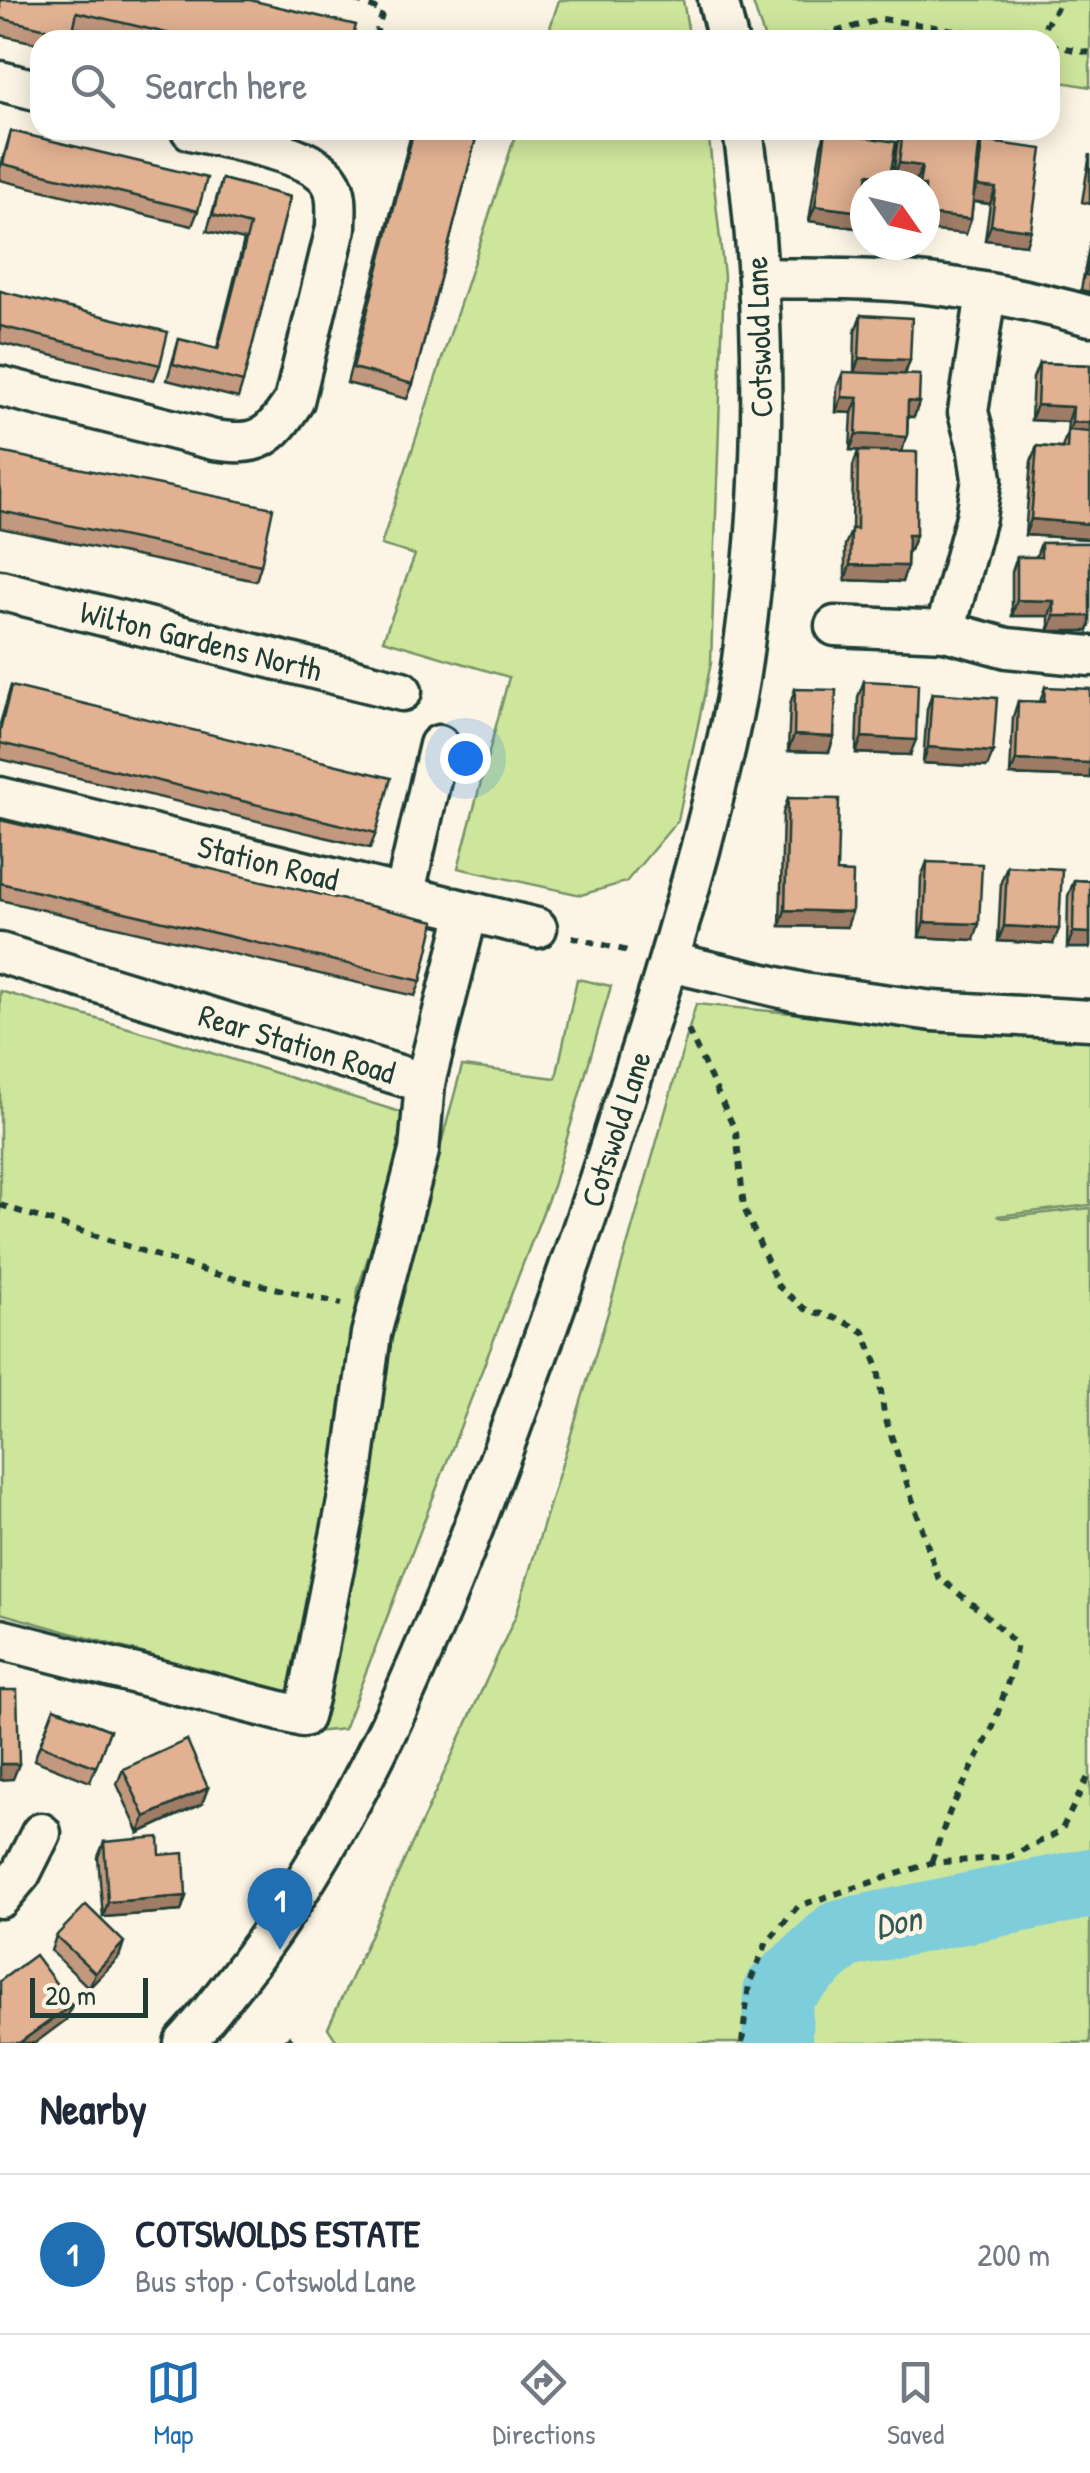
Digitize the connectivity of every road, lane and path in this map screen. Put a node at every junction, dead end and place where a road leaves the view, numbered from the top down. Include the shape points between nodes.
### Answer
1 (354, 0) edge
2 (718, 0) edge
3 (1062, 0) edge
4 (377, 30) edge
5 (726, 30) edge
6 (842, 30) edge
7 (955, 30) edge
8 (1042, 30) edge
9 (1060, 47) edge
10 (1090, 53) edge
11 (0, 81) edge
12 (30, 88) edge
13 (231, 140) edge
14 (744, 140) edge
15 (758, 278) junction
16 (986, 293) junction
17 (1090, 316) edge
18 (0, 386) edge
19 (0, 590) edge
20 (836, 626) dead end
21 (945, 631) junction
22 (1090, 656) edge
23 (402, 691) dead end
24 (439, 745) dead end
25 (0, 797) edge
26 (404, 896) junction
27 (468, 912) junction
28 (537, 928) joint
29 (0, 953) edge
30 (667, 970) junction
31 (1090, 1020) edge
32 (425, 1084) junction
33 (0, 1205) edge
34 (377, 1312) junction
35 (0, 1639) edge
36 (1090, 1774) edge
37 (41, 1833) dead end
38 (932, 1863) junction
39 (0, 1898) edge
40 (184, 2043) edge
41 (742, 2043) edge

1 - 4 path via 383,12
2 - 5 street
3 - 8 path
6 - 7 path via 882,19
9 - 10 path
11 - 12 street
13 - 18 street via 314,165 331,182 336,202 336,228 294,400 280,423 262,438 239,444
14 - 15 street, Cotswold Lane
15 - 16 street via 876,280
15 - 30 street, Cotswold Lane via 762,447 742,665
16 - 17 street
16 - 21 street via 968,412 982,479
19 - 23 street, Wilton Gardens North
20 - 21 street
21 - 22 street via 1007,648
24 - 26 street
25 - 26 street, Station Road
26 - 27 street, Station Road
27 - 28 street, Station Road
27 - 32 street, Rear Station Road
28 - 30 path
29 - 32 street, Rear Station Road
30 - 31 street via 915,1009
30 - 38 path via 736,1132 744,1208 778,1286 804,1309 864,1332 878,1368 888,1430 938,1577 1016,1646 992,1727
30 - 40 street, Cotswold Lane via 576,1254 421,1657 319,1862
32 - 34 street via 418,1151
33 - 34 path via 211,1273
34 - 35 street via 303,1717
36 - 38 path via 1060,1832 1009,1857
37 - 39 street
38 - 41 path via 798,1906 761,1956

